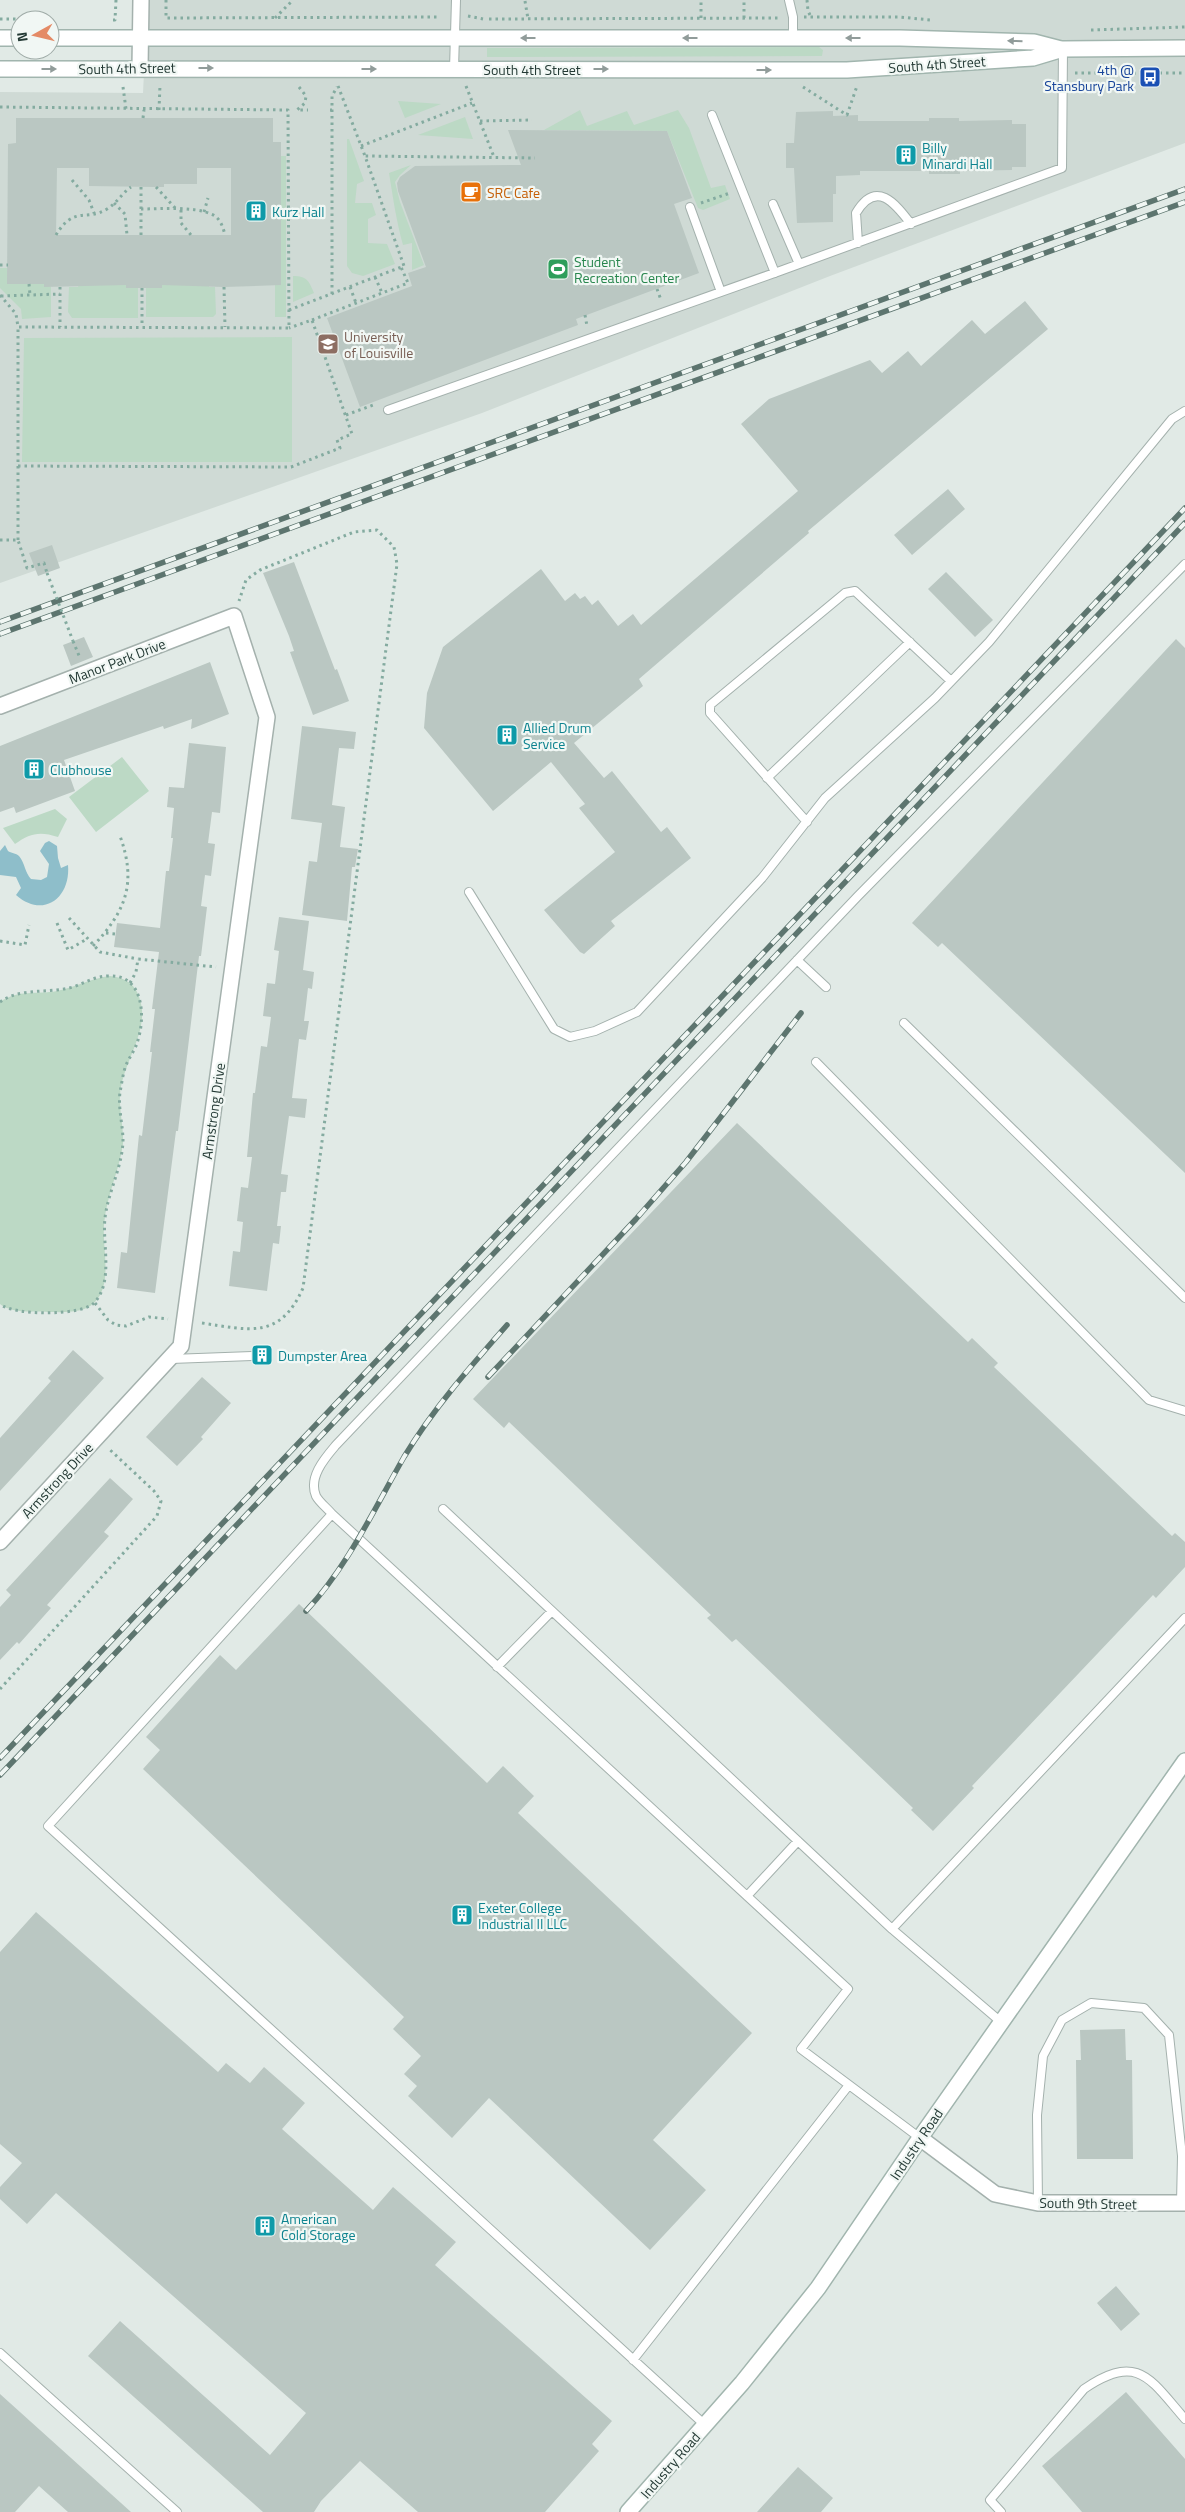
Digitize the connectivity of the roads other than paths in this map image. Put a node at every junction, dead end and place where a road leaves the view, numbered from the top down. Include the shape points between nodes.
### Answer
1 (141, 0) edge
2 (456, 0) edge
3 (789, 0) edge
4 (60, 38) edge
5 (140, 38) junction
6 (454, 38) junction
7 (793, 38) junction
8 (1185, 48) edge
9 (1063, 50) junction
10 (140, 68) junction
11 (0, 69) edge
12 (454, 69) junction
13 (712, 115) dead end
14 (773, 204) dead end
15 (690, 207) road end
16 (911, 224) junction
17 (858, 243) junction
18 (800, 264) junction
19 (775, 273) junction
20 (722, 292) junction
21 (388, 410) dead end
22 (1185, 411) edge
23 (1185, 564) edge
24 (234, 616) joint
25 (910, 642) junction
26 (951, 681) junction
27 (0, 706) edge
28 (767, 778) junction
29 (806, 822) junction
30 (469, 892) dead end
31 (797, 960) junction
32 (826, 987) dead end
33 (904, 1023) dead end
34 (816, 1062) dead end
35 (1185, 1298) edge
36 (252, 1356) dead end
37 (169, 1359) junction
38 (1185, 1411) edge
39 (444, 1509) dead end
40 (332, 1514) junction
41 (1, 1540) edge
42 (552, 1611) junction
43 (1185, 1618) edge
44 (497, 1667) junction
45 (1185, 1761) edge
46 (798, 1841) junction
47 (747, 1896) junction
48 (892, 1928) junction
49 (1001, 2022) junction
50 (849, 2085) junction
51 (920, 2138) junction
52 (1183, 2156) edge
53 (1038, 2203) junction
54 (1183, 2203) edge
55 (0, 2353) edge
56 (633, 2360) junction
57 (1185, 2419) edge
58 (705, 2425) junction
59 (177, 2512) edge
60 (628, 2512) edge
61 (1001, 2512) edge

1 - 5 main road
2 - 6 lane
3 - 7 lane
4 - 5 main road, South 4th Street
5 - 6 main road, South 4th Street
5 - 10 main road
7 -> 6 main road, South 4th Street
6 - 12 lane
9 -> 7 main road, South 4th Street via 1034,42
8 - 9 main road, South 4th Street
12 -> 9 main road, South 4th Street via 847,70 1033,58
9 - 16 lane via 1062,168
11 -> 10 main road, South 4th Street
10 -> 12 main road, South 4th Street
13 - 19 lane
14 - 18 lane
15 - 20 lane
16 - 17 lane
16 - 17 lane via 888,198 873,197 856,213
17 - 18 lane
18 - 19 lane
19 - 20 lane
20 - 21 lane
22 - 26 lane via 1172,419 989,642
23 - 31 lane
24 - 27 main road, Manor Park Drive
24 - 37 main road, Armstrong Drive via 267,716 181,1346
25 - 26 lane
25 - 28 lane
25 - 28 lane via 855,591 845,593 710,705 710,713
26 - 29 lane via 825,798
28 - 29 lane
29 - 30 lane via 762,878 637,1012 594,1031 570,1036 554,1029
31 - 32 lane
31 - 40 lane via 336,1445 316,1473 315,1485 316,1496
33 - 35 lane
34 - 38 lane via 1149,1400
36 - 37 lane
37 - 41 main road, Armstrong Drive
39 - 42 lane
40 - 44 lane
40 - 56 lane via 48,1826
42 - 44 lane
42 - 46 lane
43 - 48 lane
44 - 47 lane
45 - 49 main road, Industry Road
46 - 47 lane
46 - 48 lane
47 - 50 lane via 848,1989 801,2050
48 - 49 lane
49 - 51 main road, Industry Road
50 - 51 lane
50 - 56 lane
51 - 53 main road, South 9th Street via 995,2194
51 - 58 main road, Industry Road via 818,2288
52 - 53 lane via 1169,2035 1144,2008 1091,2003 1062,2020 1043,2056 1037,2115
52 - 54 lane
53 - 54 main road, South 9th Street
55 - 59 lane
56 - 58 lane
57 - 61 lane via 1148,2378 1132,2370 1103,2376 1084,2389 990,2500
58 - 60 main road, Industry Road

